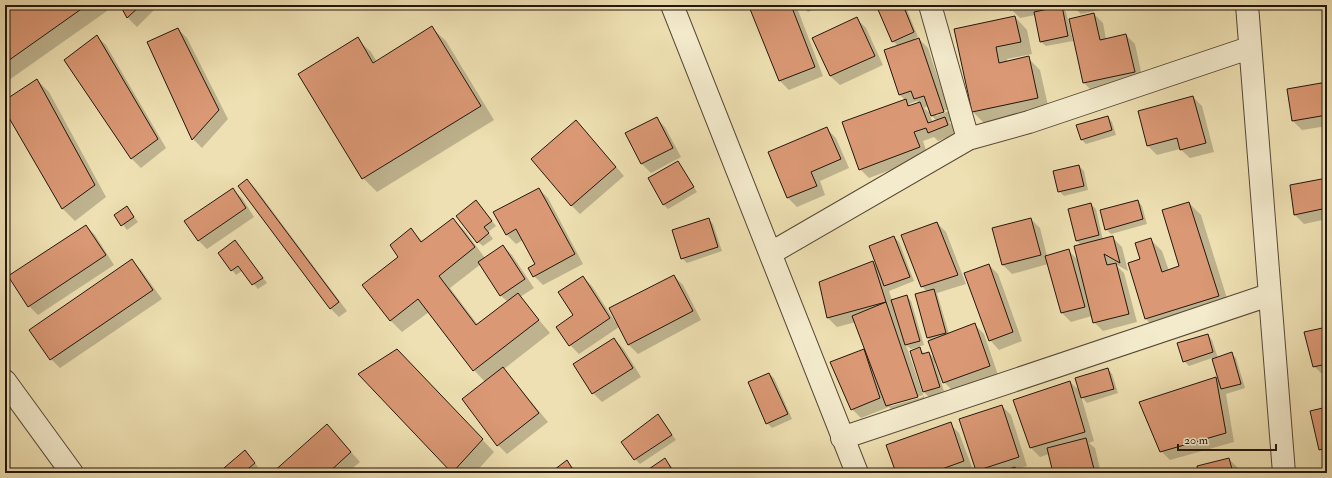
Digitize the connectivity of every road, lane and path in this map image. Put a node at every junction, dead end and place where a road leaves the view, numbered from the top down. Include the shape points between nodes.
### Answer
1 (672, 5) edge
2 (930, 5) edge
3 (1247, 5) edge
4 (1249, 48) junction
5 (968, 139) junction
6 (771, 253) junction
7 (1269, 295) junction
8 (5, 381) edge
9 (842, 438) junction
10 (72, 473) edge
11 (857, 473) edge
12 (1284, 473) edge

1 - 6 street
2 - 5 street
3 - 4 street
4 - 5 street via 1029,122
4 - 7 street
5 - 6 street
6 - 9 street
7 - 9 street
7 - 12 street
8 - 10 street
9 - 11 street

